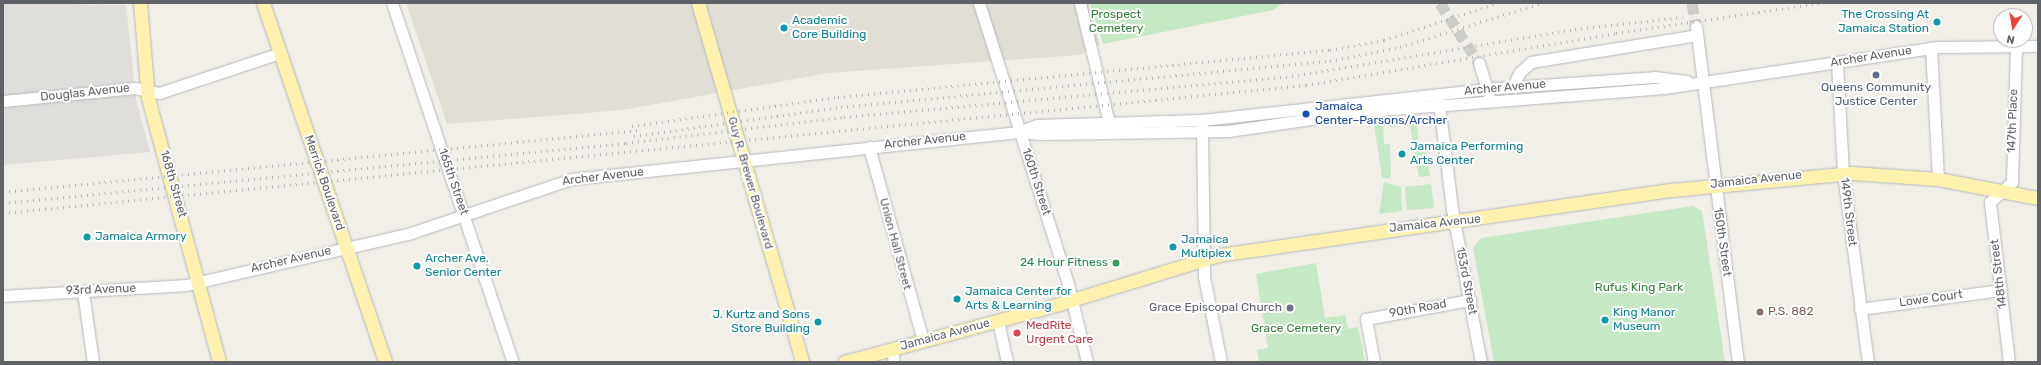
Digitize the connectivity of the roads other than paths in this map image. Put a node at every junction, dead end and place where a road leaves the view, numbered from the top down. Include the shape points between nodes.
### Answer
1 (140, 3) edge
2 (263, 3) edge
3 (392, 3) edge
4 (698, 3) edge
5 (979, 3) edge
6 (1080, 3) edge
7 (1993, 47) edge
8 (1931, 48) junction
9 (2016, 48) edge
10 (280, 53) junction
11 (1837, 62) junction
12 (1479, 63) tunnel mouth
13 (1705, 83) junction
14 (1512, 87) junction
15 (1487, 89) junction
16 (147, 91) junction
17 (3, 101) edge
18 (1490, 101) junction
19 (1439, 104) junction
20 (1202, 120) junction
21 (1109, 123) junction
22 (1019, 132) junction
23 (1202, 132) junction
24 (869, 147) junction
25 (743, 160) junction
26 (1843, 173) junction
27 (1938, 179) junction
28 (1715, 184) junction
29 (2002, 191) junction
30 (2038, 198) edge
31 (464, 214) junction
32 (1455, 223) junction
33 (346, 248) junction
34 (1203, 260) junction
35 (198, 282) junction
36 (2001, 290) junction
37 (83, 292) junction
38 (3, 296) edge
39 (1072, 300) junction
40 (1470, 300) junction
41 (1860, 309) junction
42 (998, 321) junction
43 (923, 341) junction
44 (893, 356) edge
45 (93, 362) edge
46 (219, 362) edge
47 (385, 362) edge
48 (513, 362) edge
49 (802, 362) edge
50 (844, 362) edge
51 (1007, 362) edge
52 (1088, 362) edge
53 (1222, 362) edge
54 (1374, 362) edge
55 (1481, 362) edge
56 (1738, 362) edge
57 (1868, 362) edge
58 (2009, 362) edge

1 - 16 main road, 168th Street
2 - 10 main road, Merrick Boulevard
3 - 31 street, 165th Street
4 - 25 main road, Guy R. Brewer Boulevard
5 - 22 street, 160th Street
6 - 21 street
7 - 8 street, Archer Avenue
8 - 11 street, Archer Avenue
8 - 27 street
9 - 29 street, 147th Place via 2012,182
10 - 16 street, Douglas Avenue via 159,93
10 - 33 main road, Merrick Boulevard
11 - 13 street, Archer Avenue
11 - 26 street, 149th Street
12 - 15 street
13 - 14 street, Archer Avenue via 1654,76
13 - 14 street, 150th Street via 1697,30 1531,62 1520,72
13 - 18 street, Archer Avenue
13 - 28 street, 150th Street
14 - 15 street, Archer Avenue
15 - 18 street
15 - 20 street, Archer Avenue
16 - 17 street, Douglas Avenue via 135,88
16 - 35 main road, 168th Street
18 - 19 street, Archer Avenue
19 - 23 street, Archer Avenue
19 - 32 street, 153rd Street
20 - 21 street, Archer Avenue
20 - 23 street
21 - 22 street, Archer Avenue via 1037,125
22 - 23 street, Archer Avenue
22 - 24 street, Archer Avenue
22 - 39 street, 160th Street
23 - 34 street
24 - 25 street, Archer Avenue
24 - 43 street, Union Hall Street
25 - 31 street, Archer Avenue via 571,179
25 - 49 main road, Guy R. Brewer Boulevard
26 - 27 main road, Jamaica Avenue
26 - 28 main road, Jamaica Avenue
26 - 41 street, 149th Street
27 - 29 main road, Jamaica Avenue
28 - 32 main road, Jamaica Avenue
28 - 56 street, 150th Street
29 - 30 main road, Jamaica Avenue
29 - 36 street, 148th Street via 1990,202
31 - 33 street, Archer Avenue via 411,233
31 - 48 street, 165th Street
32 - 34 main road, Jamaica Avenue via 1271,246
32 - 40 street, 153rd Street
33 - 35 street, Archer Avenue
33 - 47 main road, Merrick Boulevard
34 - 39 main road, Jamaica Avenue
34 - 53 street
35 - 37 street, 93rd Avenue
35 - 46 main road, 168th Street
36 - 41 street, Lowe Court
36 - 58 street, 148th Street
37 - 38 street, 93rd Avenue via 70,290
37 - 45 street
39 - 42 main road, Jamaica Avenue
39 - 52 street, 160th Street
40 - 54 street, 90th Road via 1366,319
40 - 55 street, 153rd Street
41 - 57 street, 149th Street
42 - 43 main road, Jamaica Avenue
42 - 51 street
43 - 44 main road, Jamaica Avenue
44 - 50 main road, Jamaica Avenue

